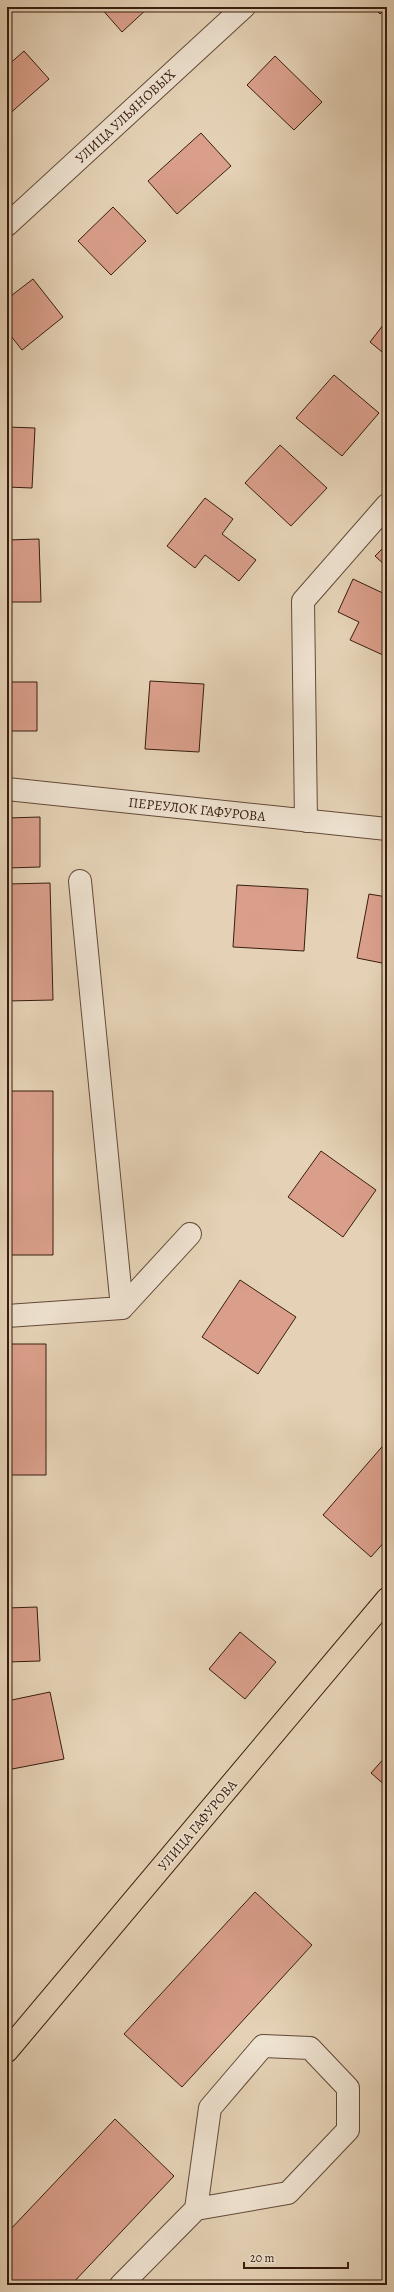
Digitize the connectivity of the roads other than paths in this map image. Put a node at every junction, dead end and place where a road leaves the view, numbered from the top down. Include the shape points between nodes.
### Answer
1 (244, 7) edge
2 (7, 225) edge
3 (387, 505) edge
4 (7, 789) edge
5 (306, 821) junction
6 (387, 829) edge
7 (80, 881) dead end
8 (190, 1234) dead end
9 (122, 1308) junction
10 (7, 1316) edge
11 (387, 1599) edge
12 (7, 2051) edge
13 (196, 2209) junction
14 (122, 2285) edge

1 - 2 street, УЛИЦА УЛЬЯНОВЫХ
3 - 5 street via 303,601
4 - 5 street, ПЕРЕУЛОК ГАФУРОВА
5 - 6 street, ПЕРЕУЛОК ГАФУРОВА
7 - 9 street
8 - 9 street
9 - 10 street
11 - 12 main road, УЛИЦА ГАФУРОВА
13 - 13 street via 288,2193 348,2130 348,2088 310,2048 263,2046 210,2108
13 - 14 street

